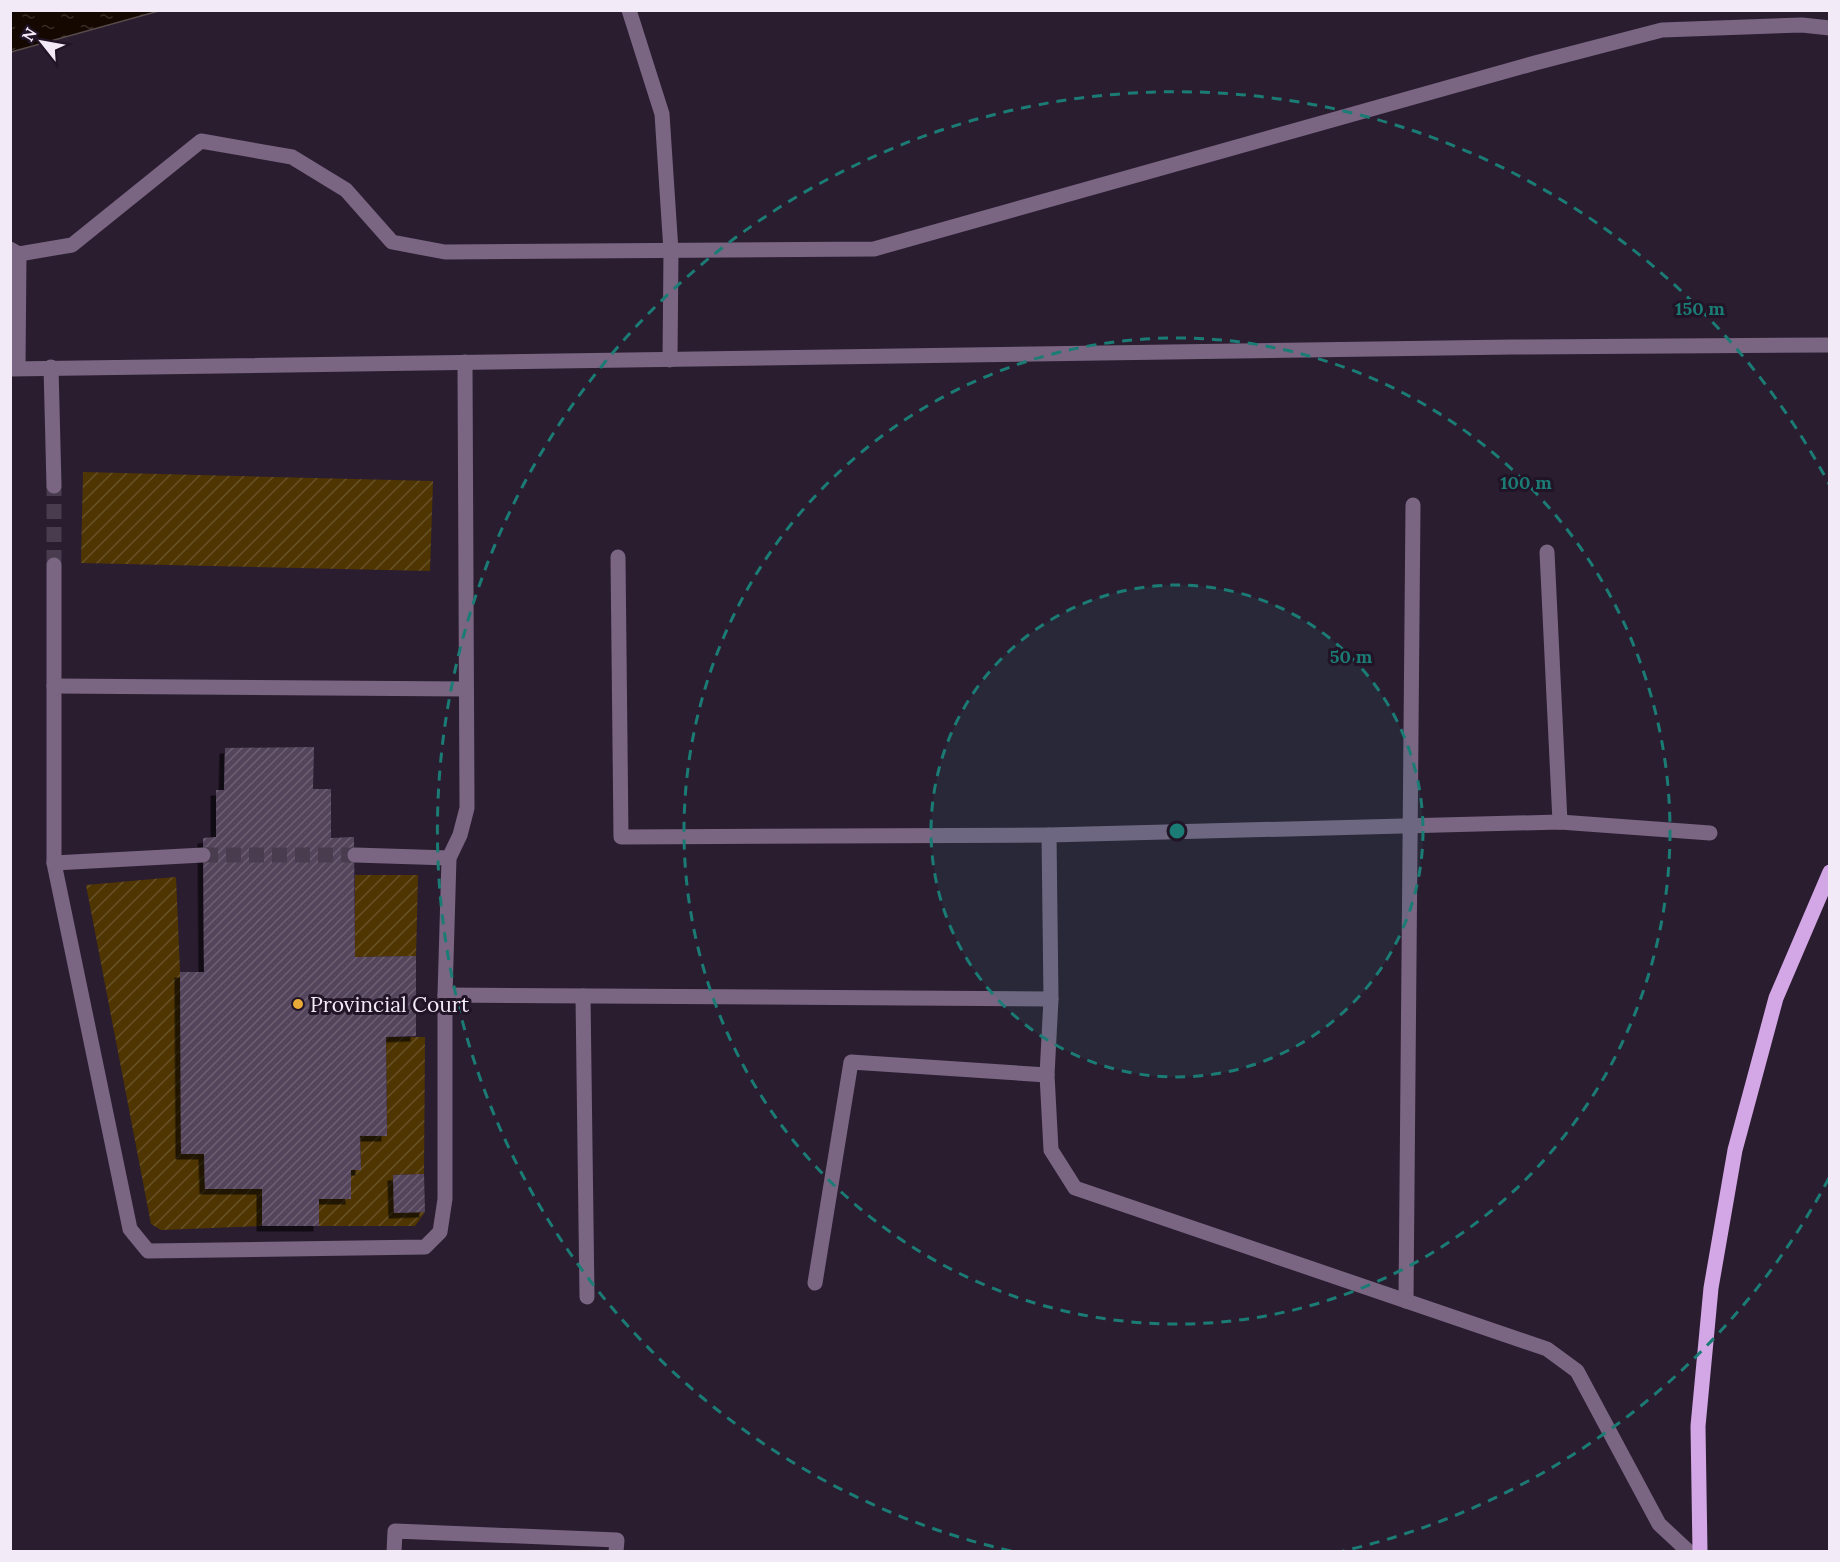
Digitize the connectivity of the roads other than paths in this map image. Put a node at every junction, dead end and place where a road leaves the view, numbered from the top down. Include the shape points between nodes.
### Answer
1 (630, 10) edge
2 (1830, 28) edge
3 (671, 251) junction
4 (15, 252) edge
5 (1830, 345) edge
6 (670, 360) junction
7 (465, 362) junction
8 (51, 367) junction
9 (14, 369) edge
10 (54, 486) tunnel mouth
11 (1413, 505) dead end
12 (1547, 552) dead end
13 (618, 557) dead end
14 (54, 565) tunnel mouth
15 (54, 686) junction
16 (466, 689) junction
17 (1560, 822) junction
18 (1410, 827) junction
19 (1710, 833) dead end
20 (1049, 835) junction
21 (203, 855) tunnel mouth
22 (355, 855) tunnel mouth
23 (449, 858) junction
24 (54, 863) junction
25 (1830, 872) edge
26 (445, 995) junction
27 (583, 996) junction
28 (1051, 999) junction
29 (1047, 1075) junction
30 (815, 1283) dead end
31 (587, 1297) dead end
32 (1406, 1301) junction
33 (394, 1551) edge
34 (616, 1551) edge
35 (1689, 1551) edge
36 (1700, 1551) edge

1 - 3 street via 662,114
2 - 3 street via 1802,25 1662,30 874,249
3 - 4 street via 445,252 392,242 346,190 292,157 201,141 72,245
3 - 6 street
4 - 9 street
5 - 6 street
6 - 7 street
7 - 8 street
7 - 16 street
8 - 9 street
8 - 10 street
11 - 18 street
12 - 17 street
13 - 20 street via 621,837
14 - 15 street
15 - 16 street
15 - 24 street
16 - 23 street via 467,808
17 - 18 street
17 - 19 street
18 - 20 street
18 - 32 street
20 - 28 street
21 - 24 street
22 - 23 street
23 - 26 street
24 - 26 street via 130,1229 148,1251 425,1247 440,1232 445,1199
25 - 36 main road via 1776,998 1735,1150 1711,1288 1698,1426
26 - 27 street
27 - 28 street
27 - 31 street
28 - 29 street
29 - 30 street via 851,1062
29 - 32 street via 1051,1150 1074,1188
32 - 35 street via 1546,1349 1577,1371 1659,1524
33 - 34 street via 395,1531 617,1540

